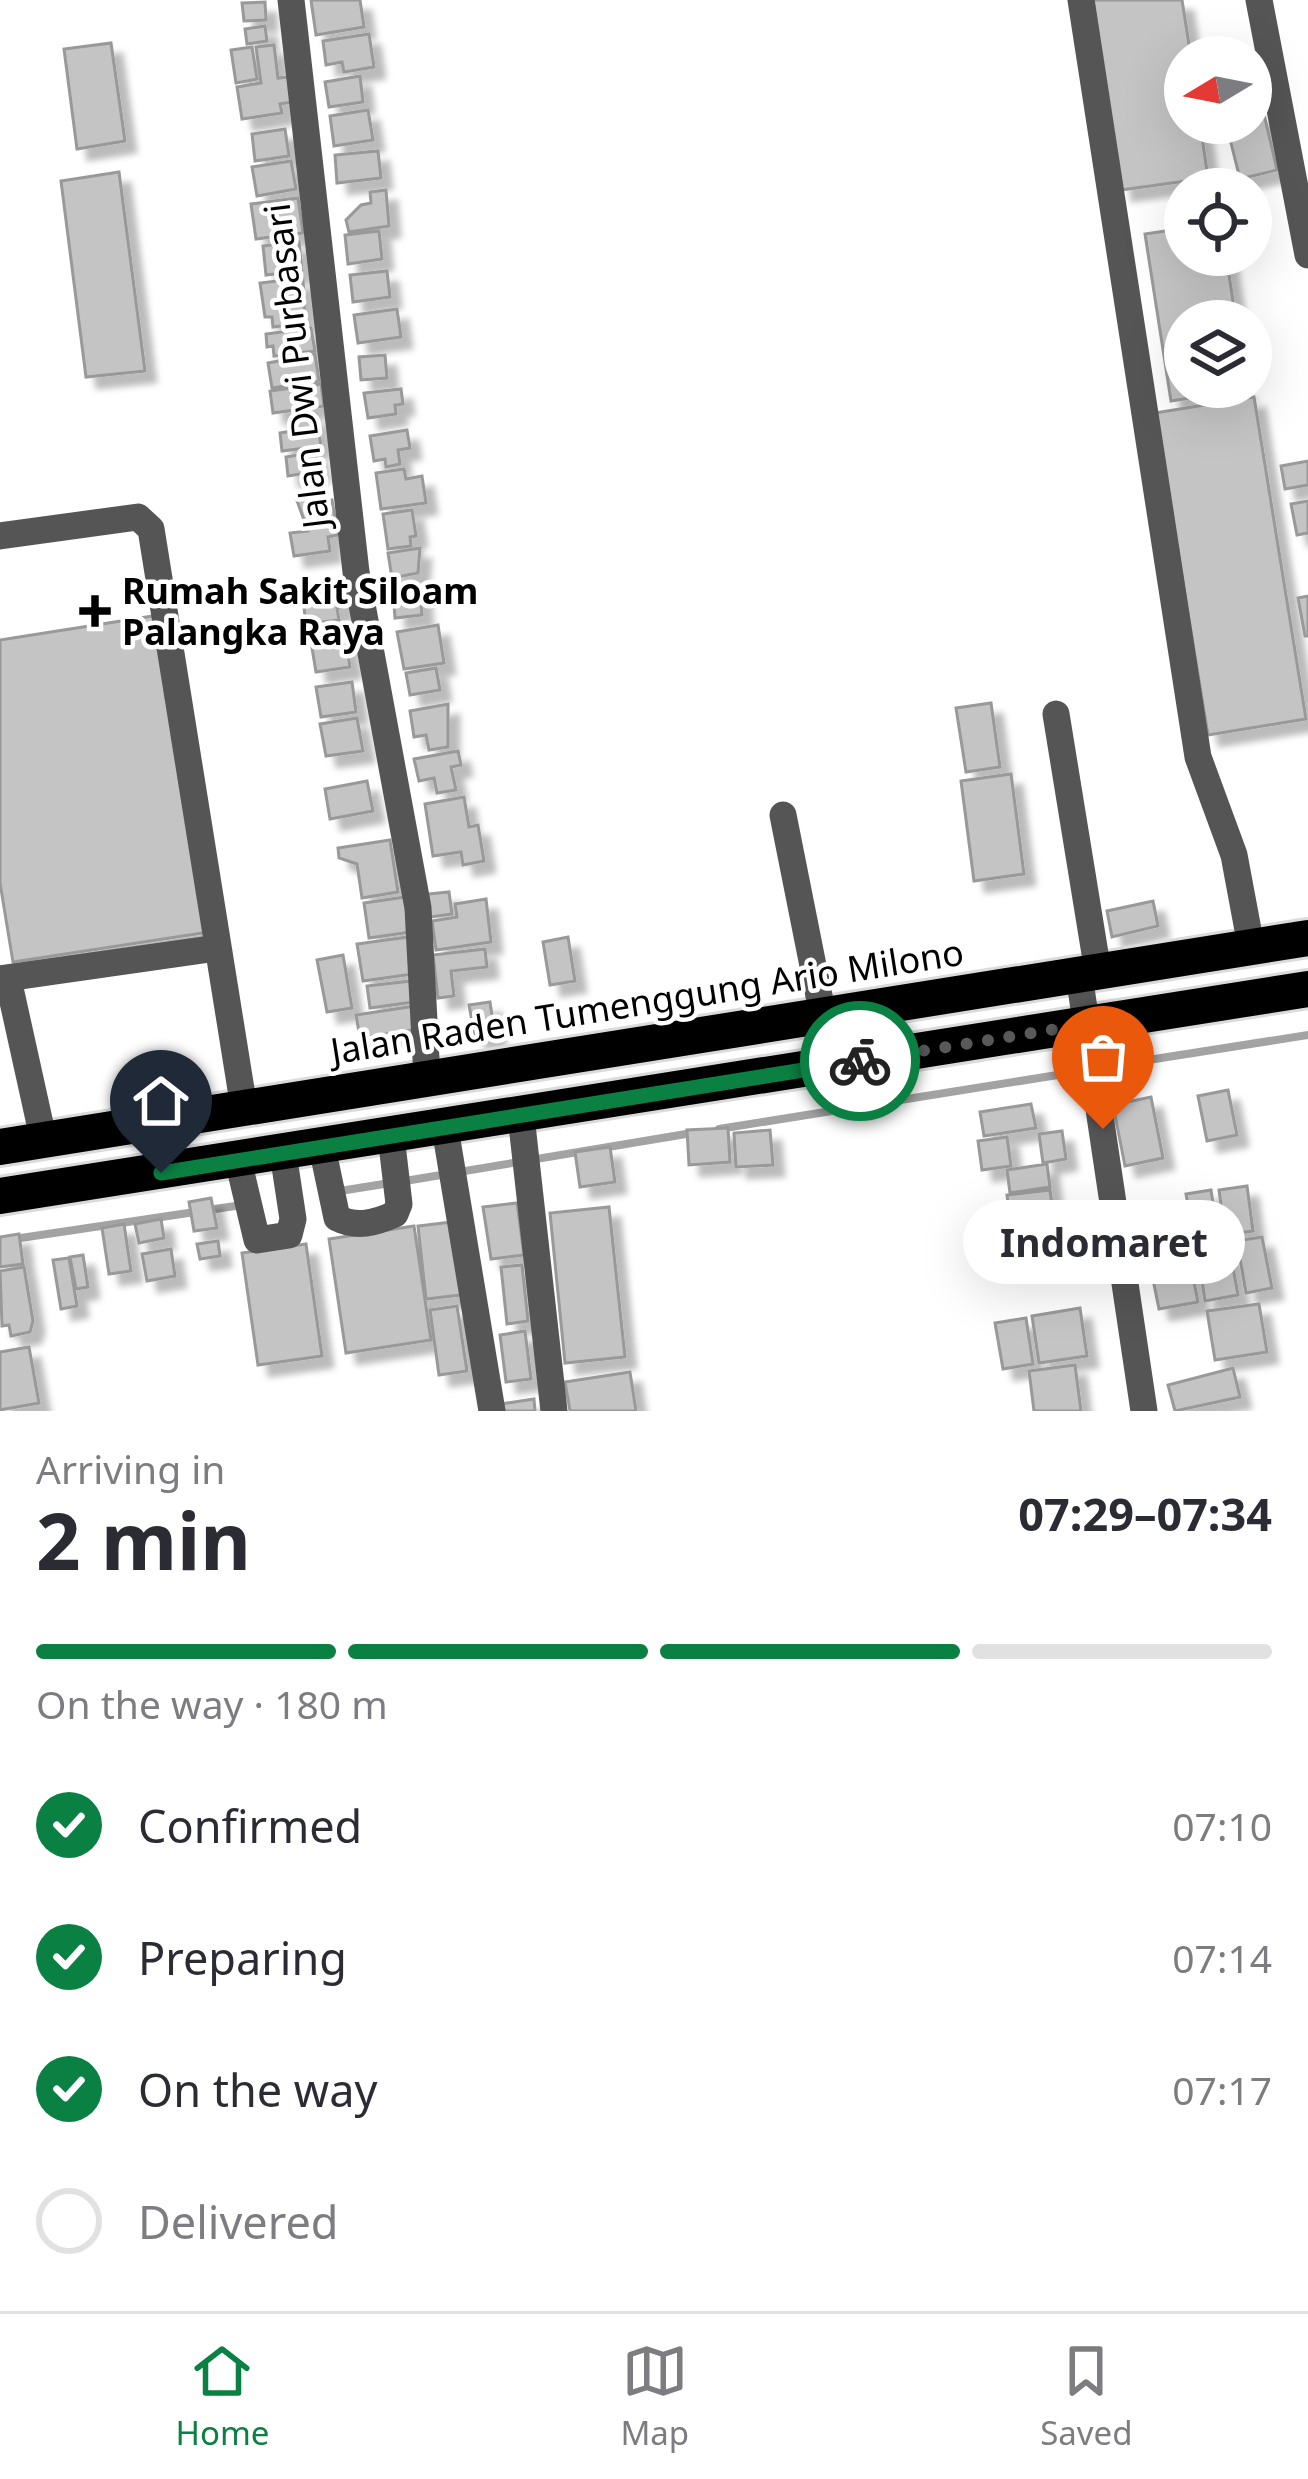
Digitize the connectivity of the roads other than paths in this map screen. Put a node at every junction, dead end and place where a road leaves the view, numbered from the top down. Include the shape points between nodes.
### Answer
1 (291, 0) edge
2 (1081, 0) edge
3 (1258, 0) edge
4 (1308, 255) edge
5 (0, 536) edge
6 (1056, 714) dead end
7 (783, 815) dead end
8 (1308, 938) edge
9 (1251, 946) junction
10 (217, 948) junction
11 (1089, 974) junction
12 (4, 979) edge
13 (1308, 989) edge
14 (823, 1016) junction
15 (1092, 1054) junction
16 (427, 1078) junction
17 (244, 1108) junction
18 (520, 1116) junction
19 (445, 1128) junction
20 (391, 1136) junction
21 (44, 1142) junction
22 (322, 1147) junction
23 (0, 1148) edge
24 (283, 1153) junction
25 (238, 1160) junction
26 (51, 1190) junction
27 (0, 1196) edge
28 (492, 1411) edge
29 (554, 1411) edge
30 (1144, 1411) edge

1 - 16 street, Jalan Dwi Purbasari via 356,572 418,908
2 - 9 street via 1198,757 1234,855
3 - 4 street
5 - 10 street via 138,517 151,529
6 - 11 street
7 - 14 street
8 - 9 highway, Jalan Raden Tumenggung Ario Milono
9 - 11 highway, Jalan Raden Tumenggung Ario Milono
10 - 12 street
10 - 17 street
11 - 14 highway, Jalan Raden Tumenggung Ario Milono
11 - 15 street
12 - 21 street
13 - 15 highway
14 - 16 highway, Jalan Raden Tumenggung Ario Milono
15 - 18 highway
15 - 30 street
16 - 17 highway, Jalan Raden Tumenggung Ario Milono
17 - 21 highway, Jalan Raden Tumenggung Ario Milono
18 - 19 highway
18 - 29 street
19 - 20 highway
19 - 28 street
20 - 22 highway
20 - 22 street via 399,1204 378,1222 337,1218
21 - 23 highway, Jalan Raden Tumenggung Ario Milono
21 - 26 highway
22 - 24 highway
24 - 25 highway
24 - 25 street via 293,1219 279,1241 257,1240
25 - 26 highway
26 - 27 highway

